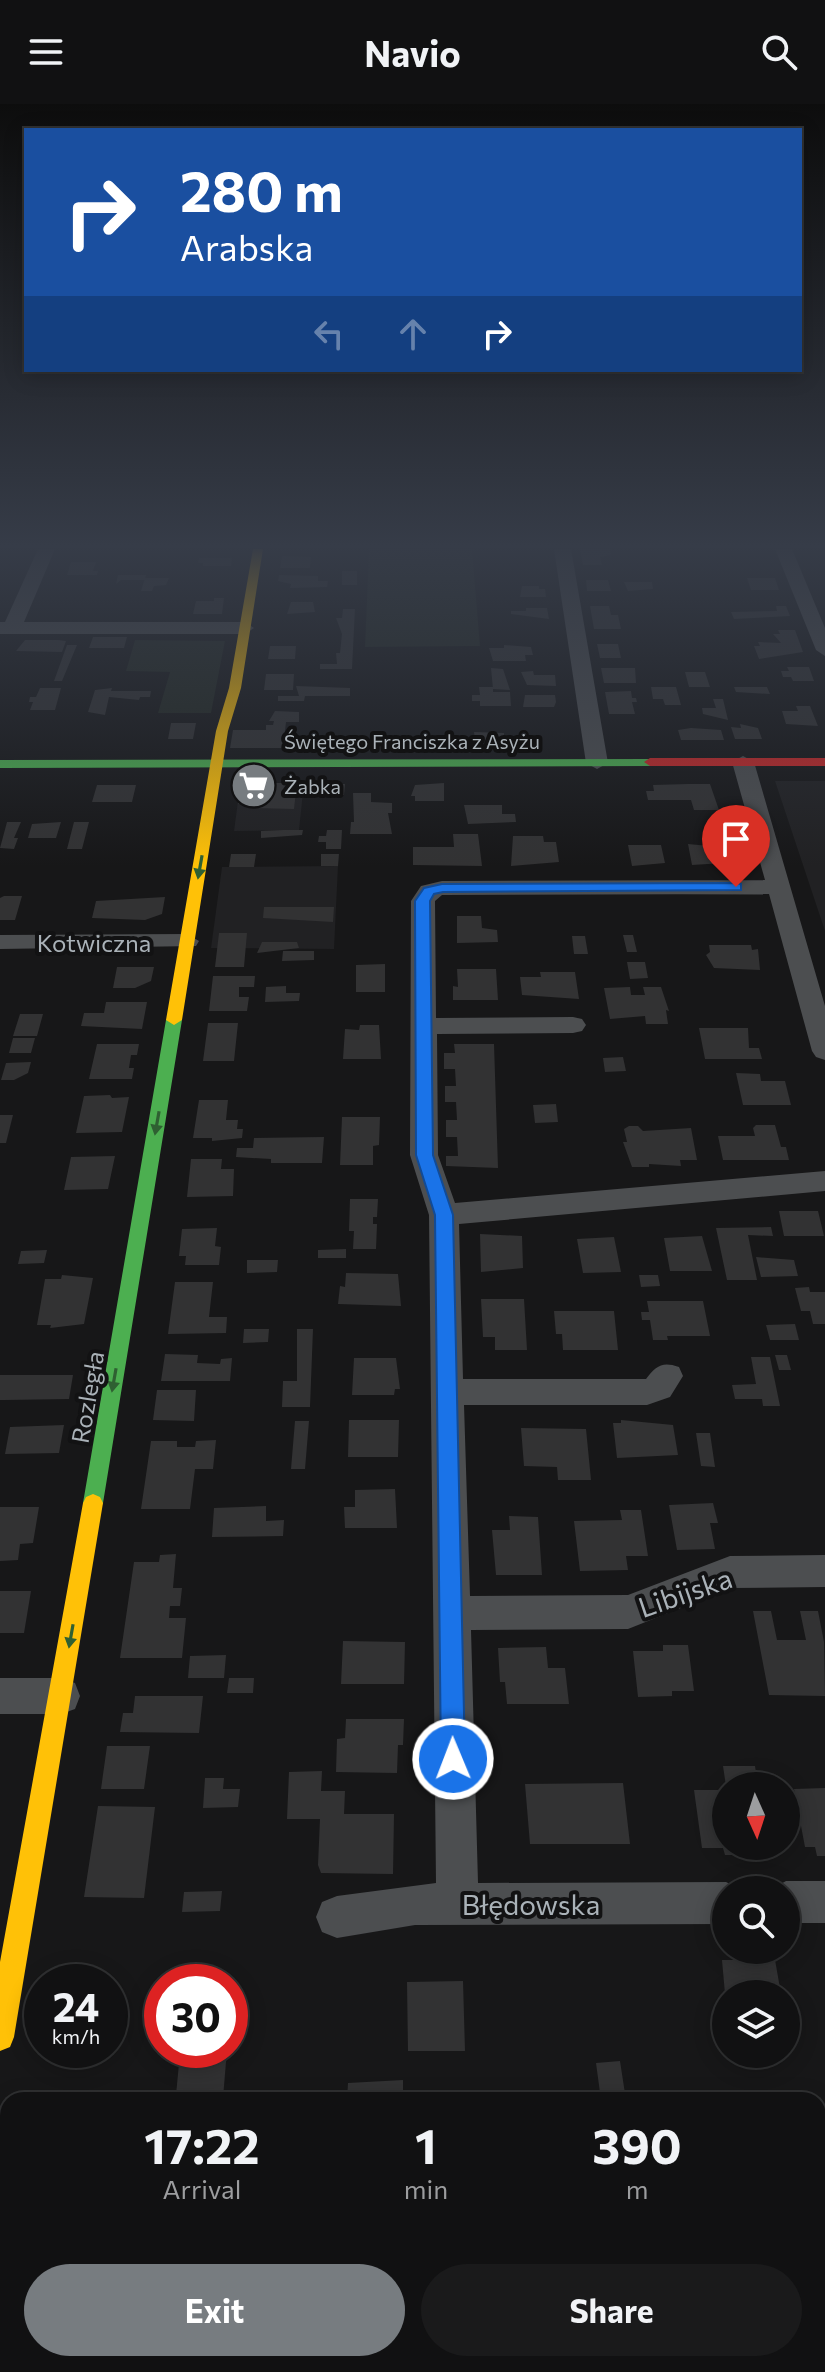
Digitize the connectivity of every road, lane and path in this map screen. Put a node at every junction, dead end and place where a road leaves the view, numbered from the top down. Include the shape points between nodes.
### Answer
1 (239, 655) edge
2 (579, 655) edge
3 (743, 762) junction
4 (825, 762) edge
5 (597, 763) junction
6 (0, 764) edge
7 (217, 764) junction
8 (778, 887) junction
9 (187, 941) junction
10 (0, 942) edge
11 (573, 1025) dead end
12 (422, 1026) junction
13 (825, 1051) edge
14 (825, 1181) edge
15 (444, 1215) junction
16 (667, 1376) dead end
17 (448, 1392) junction
18 (825, 1571) edge
19 (449, 1613) junction
20 (0, 1696) edge
21 (61, 1696) junction
22 (800, 1902) edge
23 (825, 1902) edge
24 (712, 1903) edge
25 (457, 1904) junction
26 (337, 1917) dead end
27 (0, 2037) edge

1 - 7 street, Rozległa
2 - 5 street
3 - 4 street, Świętego Franciszka z Asyżu
3 - 5 street, Świętego Franciszka z Asyżu
3 - 8 street
5 - 7 street, Świętego Franciszka z Asyżu
6 - 7 street, Świętego Franciszka z Asyżu
7 -> 9 street, Rozległa
8 - 12 street via 429,891 423,901
8 - 13 street
9 - 10 street, Kotwiczna
9 -> 21 street, Rozległa
11 - 12 street
12 - 15 street via 425,1162
14 - 15 street
15 - 17 street
16 - 17 street via 647,1392
17 - 19 street
18 - 19 street, Libijska via 730,1572 628,1612
19 - 25 street
20 - 21 street
21 - 27 street, Rozległa
22 - 23 street
24 - 25 street, Błędowska
25 - 26 street, Błędowska via 415,1904

